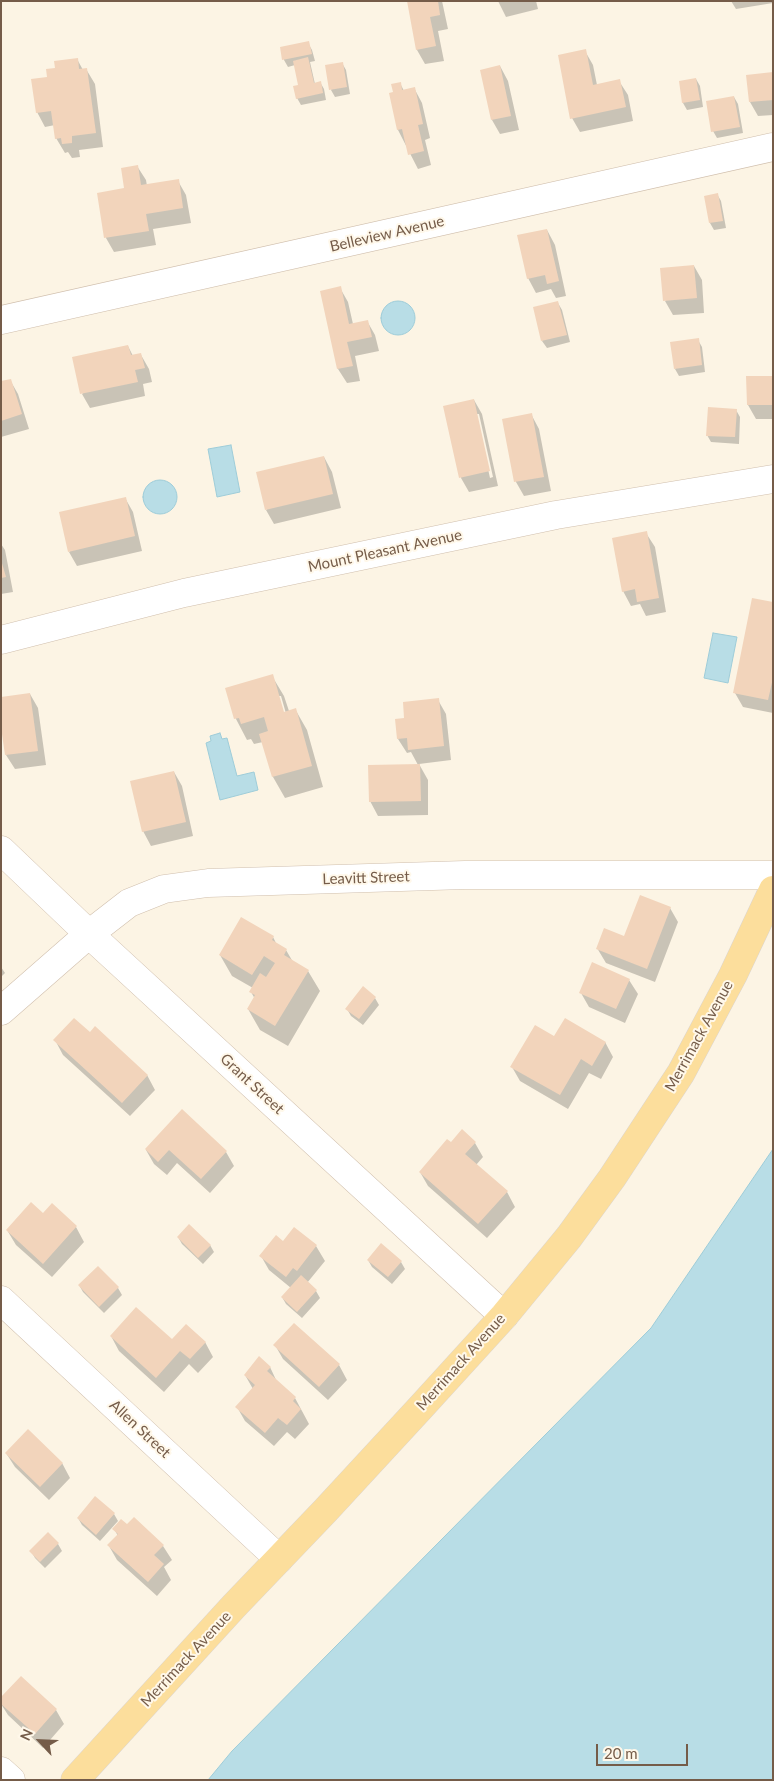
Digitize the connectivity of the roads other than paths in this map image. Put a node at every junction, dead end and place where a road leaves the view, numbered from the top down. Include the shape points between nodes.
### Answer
1 (773, 147) edge
2 (1, 320) edge
3 (773, 479) edge
4 (1, 640) edge
5 (1, 850) edge
6 (773, 875) edge
7 (773, 890) edge
8 (89, 934) junction
9 (1, 1011) edge
10 (1, 1300) edge
11 (504, 1316) junction
12 (279, 1559) junction
13 (1, 1771) edge
14 (11, 1780) edge
15 (75, 1780) edge

1 - 2 street, Belleview Avenue
3 - 4 street, Mount Pleasant Avenue via 556,515 184,593
5 - 8 street, Grant Street
6 - 8 street, Leavitt Street via 465,875 208,883 164,889 129,903
7 - 11 main road, Merrimack Avenue via 681,1073 612,1178
8 - 9 street, Leavitt Street
8 - 11 street, Grant Street
10 - 12 street, Allen Street
11 - 12 main road, Merrimack Avenue
12 - 15 main road, Merrimack Avenue
13 - 14 street

